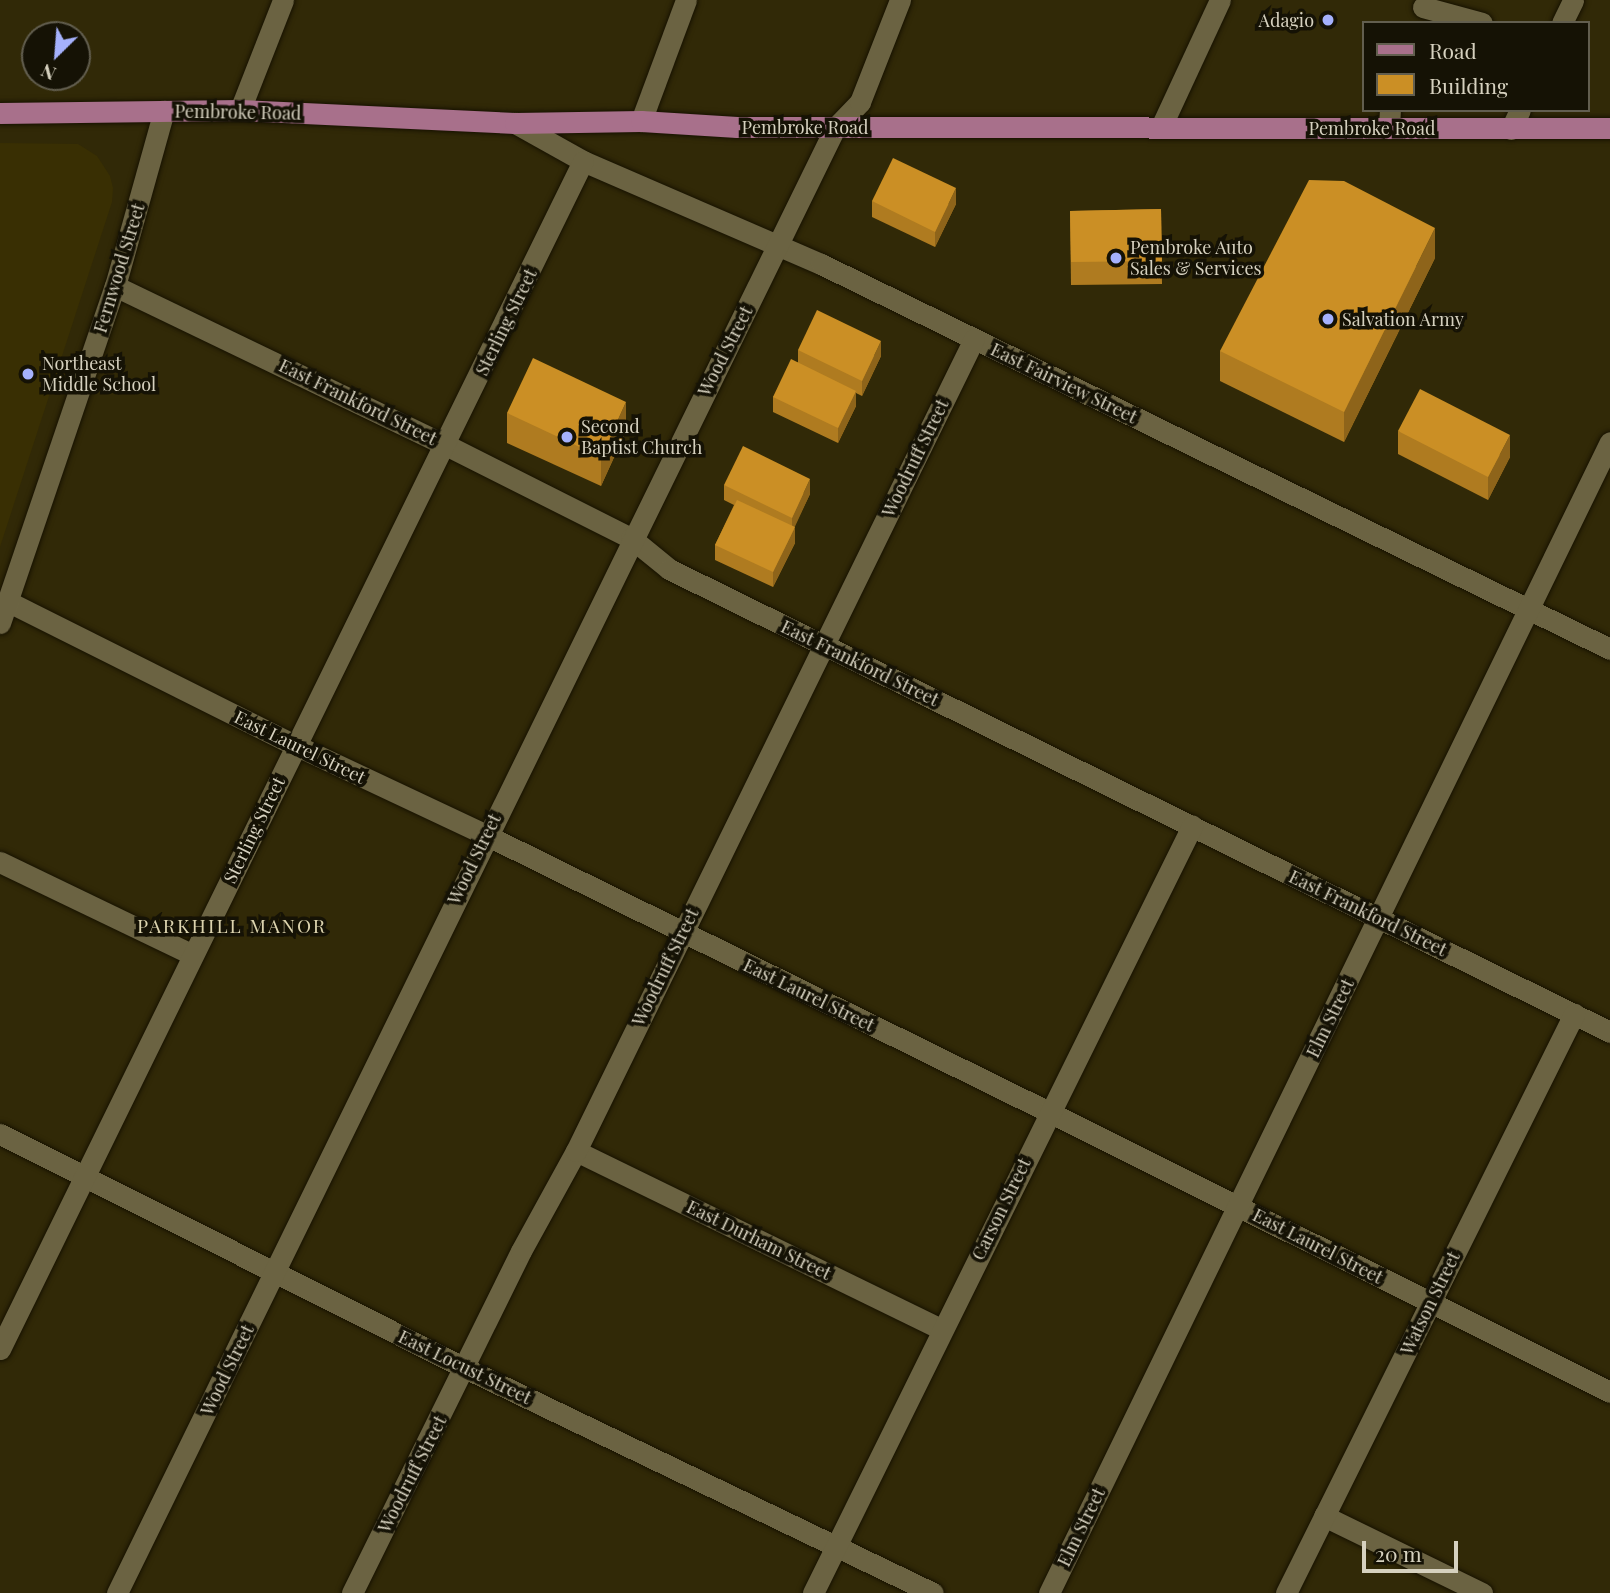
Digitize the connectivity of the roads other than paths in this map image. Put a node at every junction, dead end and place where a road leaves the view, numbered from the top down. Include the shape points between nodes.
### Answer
1 (283, 0) edge
2 (686, 0) edge
3 (900, 0) edge
4 (1220, 0) edge
5 (1573, 0) edge
6 (1416, 10) edge
7 (1472, 21) edge
8 (1563, 21) edge
9 (240, 110) junction
10 (164, 111) junction
11 (0, 113) edge
12 (1390, 119) edge
13 (1515, 119) edge
14 (641, 121) junction
15 (515, 123) junction
16 (1161, 127) junction
17 (835, 128) junction
18 (1610, 128) edge
19 (583, 161) junction
20 (779, 244) junction
21 (115, 286) junction
22 (974, 339) junction
23 (1610, 442) edge
24 (446, 445) junction
25 (631, 538) junction
26 (7, 601) junction
27 (1530, 610) junction
28 (0, 623) edge
29 (822, 645) junction
30 (1610, 649) edge
31 (295, 745) junction
32 (1192, 826) junction
33 (486, 835) junction
34 (0, 862) edge
35 (1378, 918) junction
36 (681, 932) junction
37 (193, 955) junction
38 (1574, 1014) junction
39 (1610, 1032) edge
40 (1049, 1112) junction
41 (0, 1134) edge
42 (576, 1151) junction
43 (85, 1175) junction
44 (1239, 1206) junction
45 (275, 1273) junction
46 (1430, 1303) junction
47 (941, 1329) junction
48 (0, 1349) edge
49 (465, 1368) junction
50 (1610, 1392) edge
51 (1324, 1516) junction
52 (835, 1547) junction
53 (117, 1593) edge
54 (352, 1593) edge
55 (813, 1593) edge
56 (933, 1593) edge
57 (1049, 1593) edge
58 (1286, 1593) edge
59 (1482, 1593) edge

1 - 9 street
2 - 14 street
3 - 17 street via 860,102
4 - 16 street
5 - 8 street
6 - 7 street
9 - 10 main road, Pembroke Road
9 - 15 main road, Pembroke Road
10 - 11 main road, Pembroke Road
10 - 21 street, Fernwood Street
12 - 13 main road, Pembroke Road
12 - 16 main road, Pembroke Road
13 - 18 main road, Pembroke Road
14 - 15 main road, Pembroke Road
14 - 17 main road, Pembroke Road
15 - 19 street, East Fairview Street
16 - 17 main road, Pembroke Road
17 - 20 street, Wood Street
19 - 20 street, East Fairview Street
19 - 24 street, Sterling Street
20 - 22 street, East Fairview Street
20 - 25 street, Wood Street
21 - 24 street, East Frankford Street
21 - 26 street, Fernwood Street
22 - 27 street, East Fairview Street
22 - 29 street, Woodruff Street
23 - 27 street, Elm Street
24 - 25 street, East Frankford Street
24 - 31 street, Sterling Street
25 - 29 street, East Frankford Street via 669,569
25 - 33 street, Wood Street
26 - 28 street, Fernwood Street
26 - 31 street, East Laurel Street
27 - 30 street, East Fairview Street
27 - 35 street, Elm Street
29 - 32 street, East Frankford Street
29 - 36 street, Woodruff Street
31 - 33 street, East Laurel Street
31 - 37 street, Sterling Street
32 - 35 street, East Frankford Street
32 - 40 street, Carson Street
33 - 36 street, East Laurel Street
33 - 45 street, Wood Street
34 - 37 street
35 - 38 street, East Frankford Street
35 - 44 street, Elm Street
36 - 40 street, East Laurel Street
36 - 42 street, Woodruff Street
37 - 43 street, Sterling Street
38 - 39 street, East Frankford Street
38 - 46 street, Watson Street
40 - 44 street, East Laurel Street
40 - 47 street, Carson Street
41 - 43 street, East Locust Street
42 - 47 street, East Durham Street
42 - 49 street, Woodruff Street
43 - 45 street, East Locust Street
43 - 48 street, Sterling Street
44 - 46 street, East Laurel Street
44 - 57 street, Elm Street
45 - 49 street, East Locust Street
45 - 53 street, Wood Street
46 - 50 street, East Laurel Street
46 - 51 street, Watson Street
47 - 52 street, Carson Street
49 - 52 street, East Locust Street
49 - 54 street, Woodruff Street
51 - 58 street, Watson Street
51 - 59 street
52 - 55 street, Carson Street
52 - 56 street, East Locust Street

